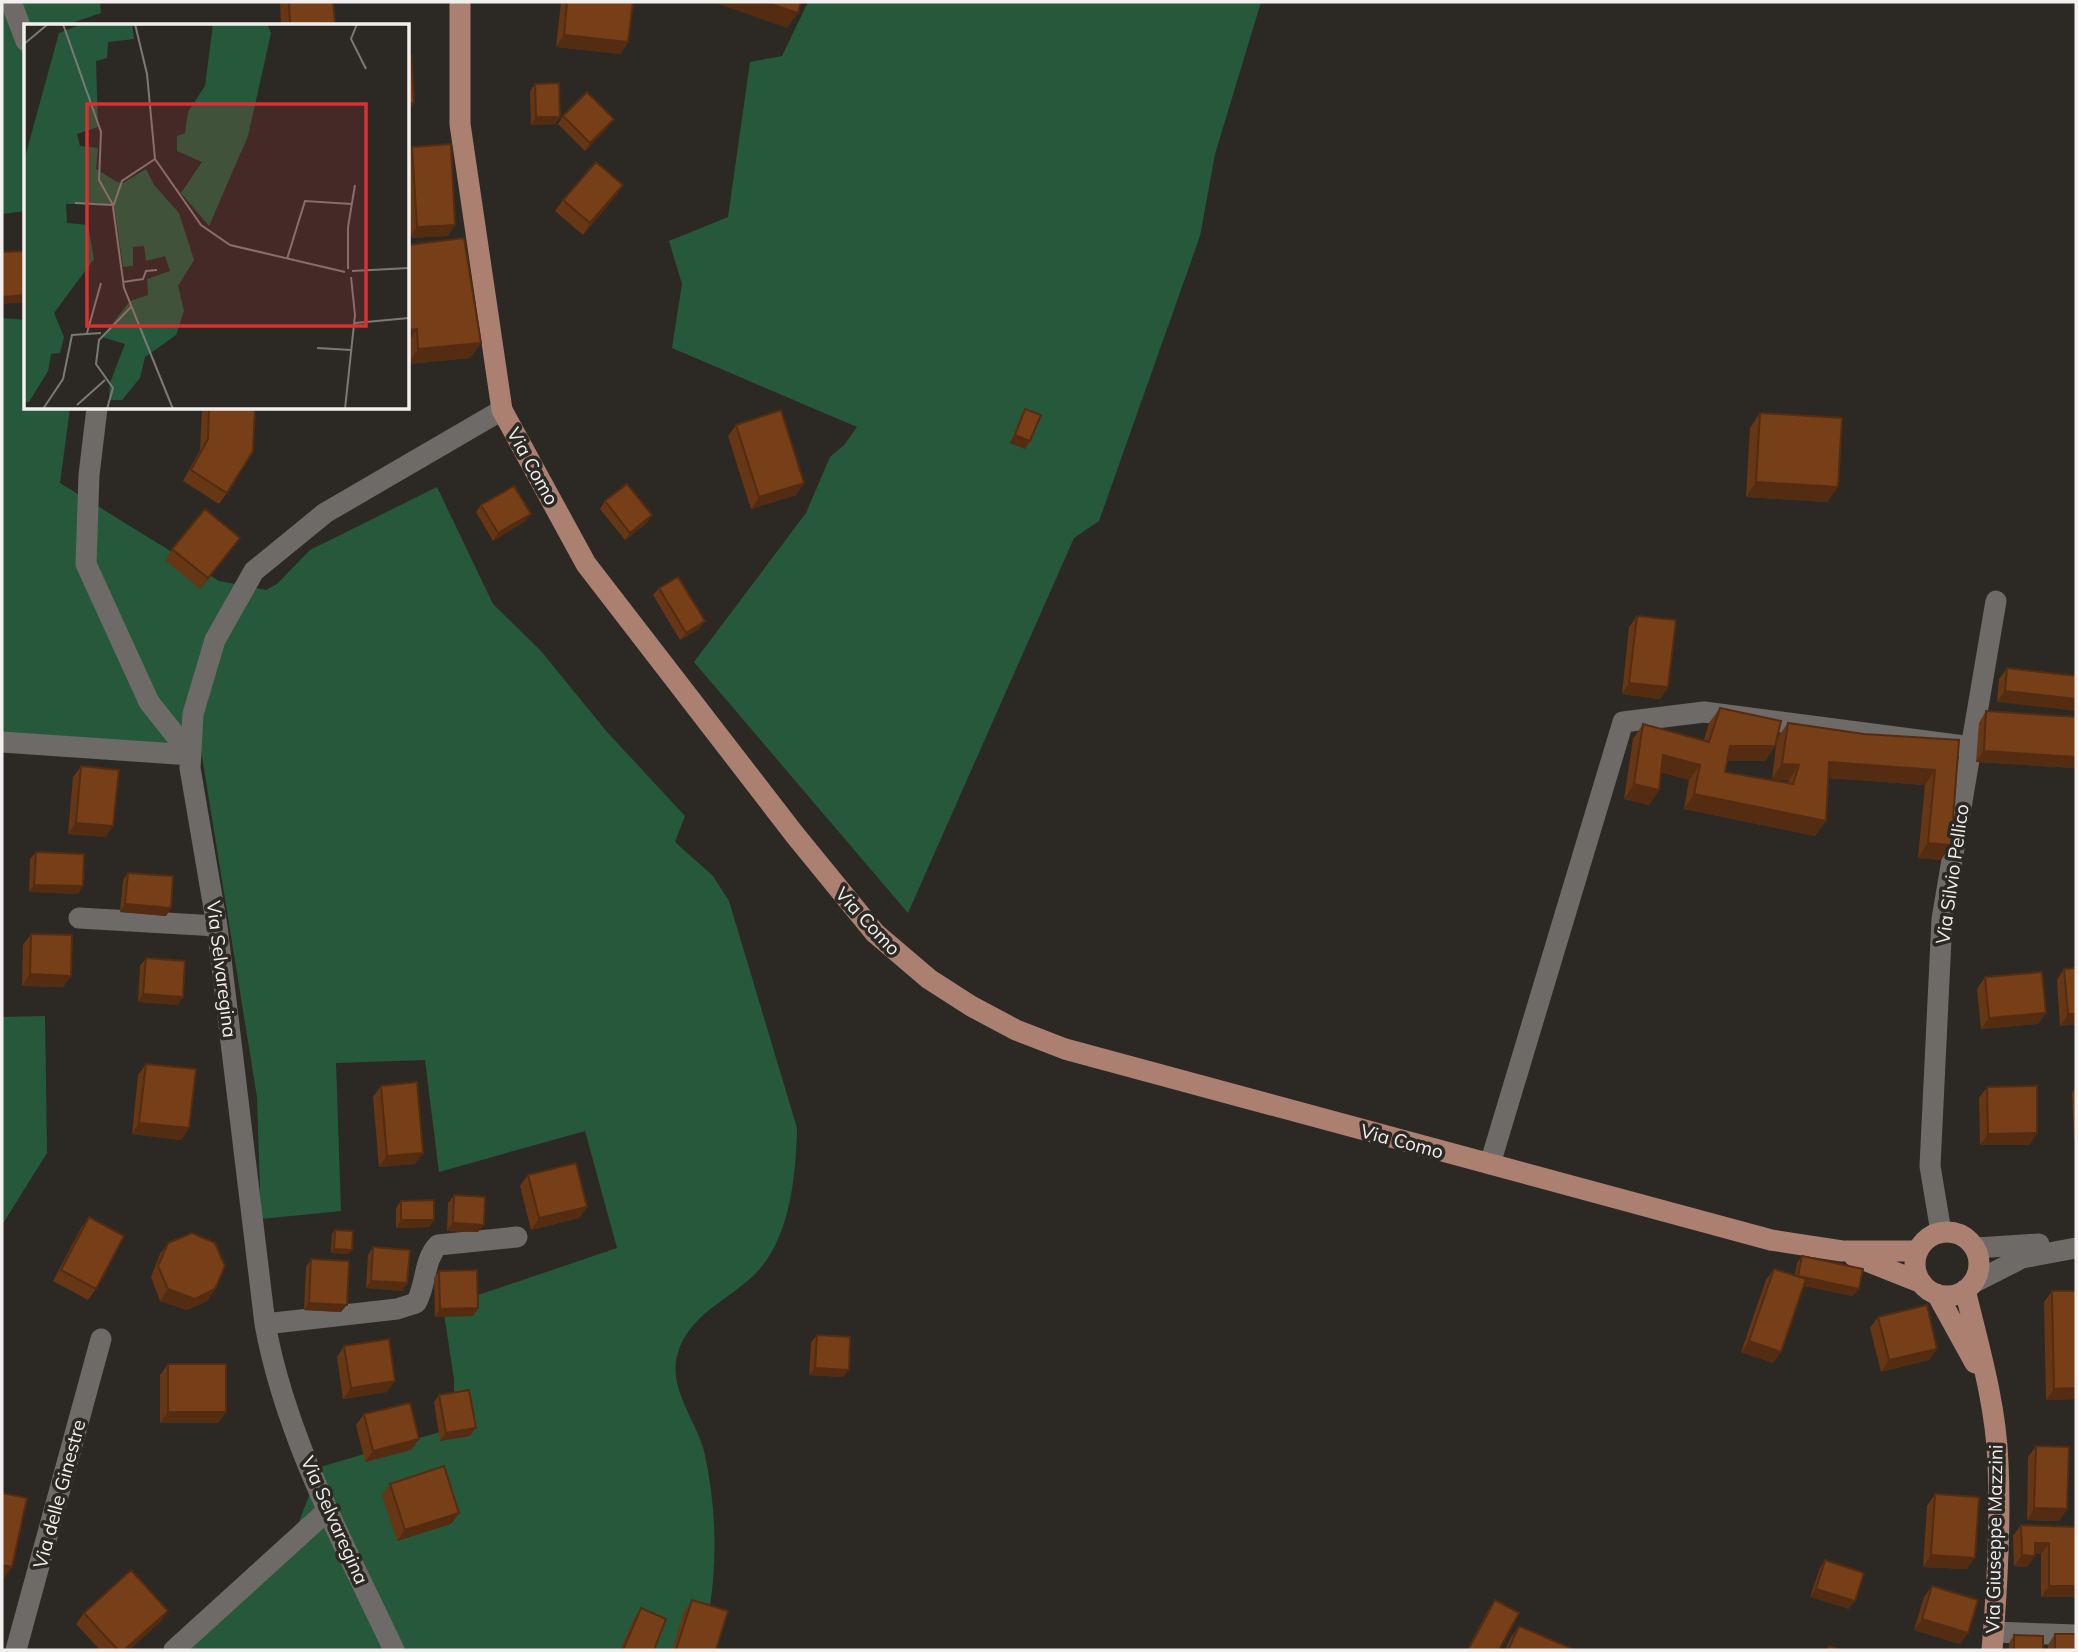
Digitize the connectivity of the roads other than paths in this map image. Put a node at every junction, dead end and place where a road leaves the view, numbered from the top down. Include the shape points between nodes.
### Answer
1 (10, 2) edge
2 (460, 2) edge
3 (24, 36) edge
4 (97, 410) edge
5 (502, 410) junction
6 (1996, 601) dead end
7 (2, 742) edge
8 (1972, 747) junction
9 (191, 755) junction
10 (79, 918) dead end
11 (217, 926) junction
12 (1490, 1164) junction
13 (1941, 1233) junction
14 (517, 1237) dead end
15 (2076, 1242) edge
16 (1976, 1248) junction
17 (2076, 1248) edge
18 (1842, 1251) junction
19 (1918, 1251) junction
20 (1969, 1286) junction
21 (1929, 1289) junction
22 (265, 1324) junction
23 (101, 1339) dead end
24 (1988, 1386) junction
25 (328, 1510) junction
26 (2076, 1635) edge
27 (1993, 1641) edge
28 (16, 1650) edge
29 (174, 1650) edge
30 (394, 1650) edge

1 - 3 street
2 - 5 main road, Via Como via 460,124
4 - 9 street via 86,564 149,702
5 - 9 street, Via Selvaregina via 325,513 254,571 215,640 192,714
5 - 12 main road, Via Como via 586,564 845,900 929,979 1016,1030 1065,1049
6 - 8 street, Via Silvio Pellico
7 - 9 street
8 - 12 street via 1704,712 1623,722
8 - 13 street, Via Silvio Pellico via 1942,919 1930,1166
9 - 11 street, Via Selvaregina
10 - 11 street
11 - 22 street, Via Selvaregina
12 - 18 main road, Via Como via 1712,1226
13 - 16 main road via 1955,1233
13 - 19 main road via 1926,1240
14 - 22 street via 438,1245 429,1255 423,1292 416,1303
15 - 16 street
16 - 20 main road via 1979,1267
17 - 20 street via 2022,1258
18 - 19 main road, Via Como
18 - 21 main road, Via Como
19 - 21 main road via 1916,1267
20 - 21 main road via 1951,1295
20 - 24 main road, Via Giuseppe Mazzini
21 - 24 main road, Via Giuseppe Mazzini
22 - 25 street, Via Selvaregina via 274,1373
23 - 28 street, Via delle Ginestre
24 - 27 main road, Via Giuseppe Mazzini via 1998,1463
25 - 29 street
25 - 30 street, Via Selvaregina
26 - 27 street

